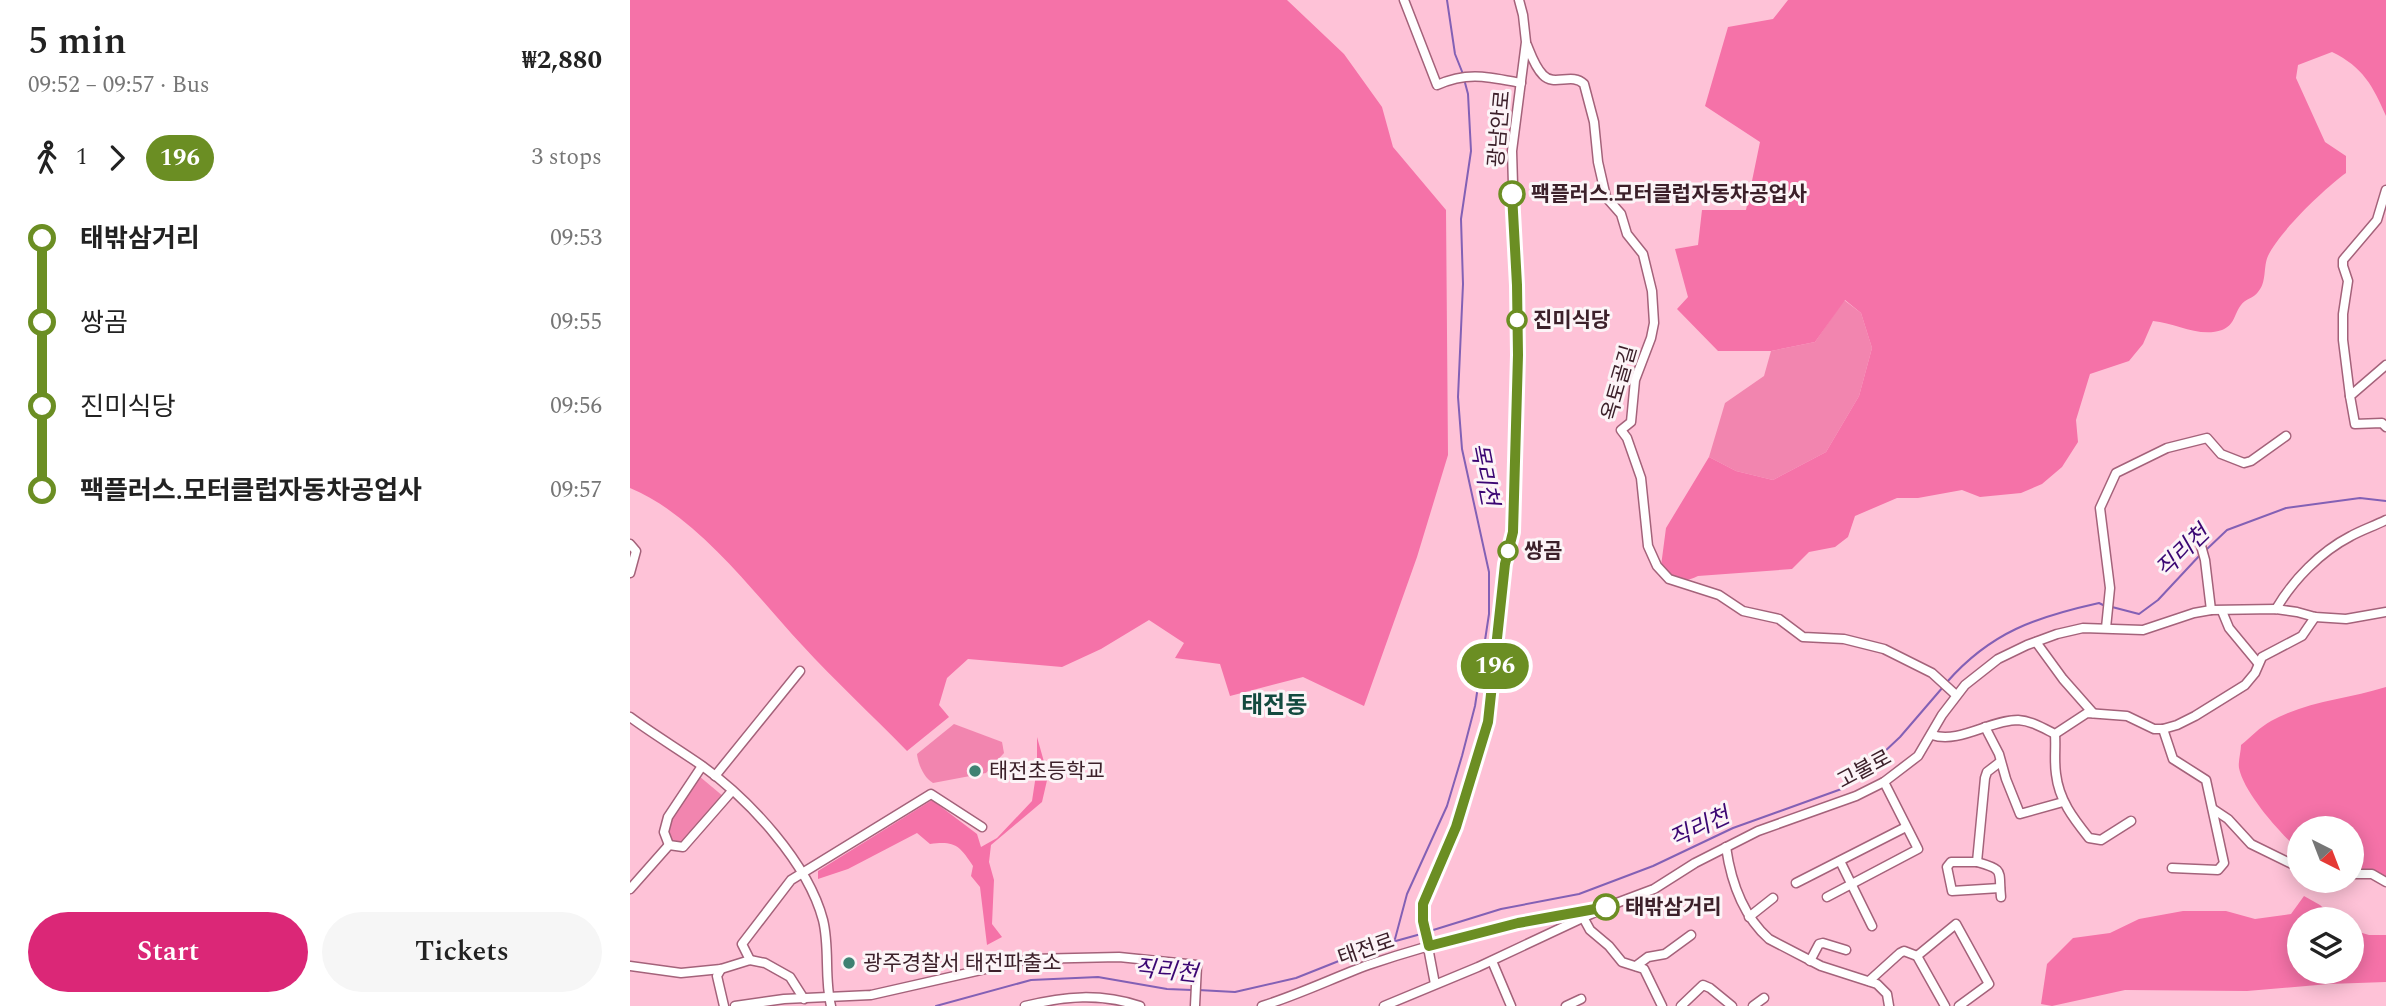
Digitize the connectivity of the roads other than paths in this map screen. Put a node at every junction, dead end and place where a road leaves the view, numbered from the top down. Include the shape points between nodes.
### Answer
1 (1404, 0) edge
2 (1519, 0) edge
3 (1525, 42) junction
4 (1521, 83) junction
5 (2386, 190) edge
6 (2386, 365) edge
7 (2350, 396) junction
8 (2386, 427) edge
9 (2286, 436) dead end
10 (2386, 520) edge
11 (2198, 535) dead end
12 (630, 544) edge
13 (630, 573) edge
14 (2276, 609) junction
15 (2211, 610) junction
16 (2222, 611) junction
17 (2386, 612) edge
18 (2315, 617) junction
19 (2106, 628) junction
20 (2036, 642) junction
21 (2258, 663) junction
22 (800, 671) dead end
23 (1952, 693) junction
24 (2093, 713) junction
25 (630, 717) edge
26 (1984, 727) junction
27 (2163, 729) junction
28 (2055, 734) junction
29 (1931, 735) junction
30 (2000, 762) junction
31 (702, 766) junction
32 (715, 776) junction
33 (1884, 782) junction
34 (732, 791) junction
35 (2063, 803) junction
36 (2213, 809) junction
37 (2131, 821) dead end
38 (982, 827) dead end
39 (1906, 827) junction
40 (669, 845) junction
41 (1726, 847) junction
42 (1840, 862) junction
43 (1977, 862) junction
44 (2287, 862) edge
45 (2172, 868) dead end
46 (803, 873) junction
47 (2364, 874) edge
48 (2386, 882) edge
49 (1796, 883) dead end
50 (1851, 884) junction
51 (2000, 888) junction
52 (630, 889) edge
53 (1827, 897) dead end
54 (2001, 897) dead end
55 (1773, 898) dead end
56 (1606, 907) junction
57 (1749, 917) junction
58 (1584, 919) junction
59 (1872, 926) dead end
60 (1690, 935) dead end
61 (1428, 943) junction
62 (1846, 950) dead end
63 (1917, 956) junction
64 (750, 961) junction
65 (1492, 961) junction
66 (1810, 961) junction
67 (630, 966) edge
68 (1636, 966) junction
69 (721, 969) junction
70 (1869, 981) junction
71 (1435, 984) junction
72 (1765, 998) dead end
73 (804, 999) junction
74 (1581, 999) dead end
75 (830, 1002) edge
76 (724, 1006) edge
77 (735, 1006) edge
78 (1025, 1006) edge
79 (1140, 1006) edge
80 (1195, 1006) edge
81 (1262, 1006) edge
82 (1384, 1006) edge
83 (1511, 1006) edge
84 (1566, 1006) edge
85 (1662, 1006) edge
86 (1681, 1006) edge
87 (1732, 1006) edge
88 (1753, 1006) edge
89 (1889, 1006) edge
90 (1945, 1006) edge
91 (1959, 1006) edge

1 - 4 street via 1437,85 1455,77 1485,76
2 - 3 street, 광남안로
3 - 4 street, 광남안로
3 - 23 street, 옥토골길 via 1544,76 1574,78 1584,84 1606,197 1643,254 1650,278 1653,330 1635,380 1631,422 1621,430 1641,478 1648,546 1657,566 1675,582 1719,596 1743,611 1779,619 1803,637 1844,639 1894,653 1932,673
4 - 61 street, 광남안로 via 1511,176 1518,355 1513,532 1505,564 1488,722 1456,827 1425,897 1423,921
5 - 7 street via 2377,220 2343,260 2348,281 2343,340
6 - 7 street
7 - 8 street via 2355,424 2377,422
9 - 19 street via 2244,463 2221,454 2207,438 2167,449 2116,473 2100,509 2110,589
10 - 14 street via 2325,553 2301,575
11 - 15 street
12 - 13 street via 636,551
14 - 16 street, 고불로
14 - 18 street, 고불로
15 - 16 street, 고불로
15 - 19 street, 고불로 via 2143,630
16 - 21 street via 2229,628
17 - 18 street, 고불로 via 2346,619
18 - 21 street via 2302,636
19 - 20 street, 고불로 via 2072,630
20 - 23 street, 고불로 via 1998,659
20 - 24 street
21 - 27 street via 2245,685 2195,716
22 - 32 street
23 - 29 street, 고불로
24 - 27 street via 2127,716
24 - 28 street via 2082,715
25 - 31 street
26 - 28 street via 2019,720
26 - 29 street via 1946,737
26 - 30 street
27 - 36 street via 2173,759 2206,780
28 - 35 street
29 - 33 street, 고불로 via 1918,756
30 - 35 street via 2020,814
30 - 43 street via 1985,778
31 - 32 street
31 - 40 street via 668,817 664,832
32 - 34 street
33 - 39 street
33 - 41 street, 고불로
34 - 40 street via 683,847
34 - 46 street
35 - 37 street via 2093,841
36 - 44 street via 2251,844
36 - 45 street via 2223,867
38 - 46 street via 931,794
39 - 42 street
39 - 50 street via 1918,849
40 - 52 street
41 - 56 street, 고불로 via 1661,886
41 - 57 street via 1739,899
42 - 49 street
42 - 50 street
43 - 51 street via 1995,867
43 - 51 street via 1948,864 1952,891
46 - 64 street via 791,880 743,944
46 - 75 street via 823,923
47 - 48 street
50 - 53 street
50 - 59 street
51 - 54 street
55 - 57 street
56 - 58 street, 고불로
56 - 61 street, 태전로
57 - 66 street via 1769,939
58 - 65 street, 고불로
58 - 68 street via 1622,961
60 - 68 street via 1665,954 1648,957
61 - 71 street
61 - 81 street, 태전로
62 - 66 street via 1819,944
63 - 70 street via 1900,953
63 - 90 street
63 - 91 street via 1956,923 1989,984
64 - 69 street
64 - 73 street via 765,963 790,977
65 - 71 street, 고불로
65 - 83 street
66 - 70 street
67 - 69 street via 681,973
68 - 85 street via 1648,975
69 - 76 street via 717,976
70 - 89 street via 1883,989
71 - 82 street, 고불로
72 - 88 street
73 - 75 street
73 - 77 street
74 - 84 street
75 - 80 street via 1030,959 1088,956 1131,958 1196,970
78 - 79 street via 1082,996
86 - 87 street via 1703,985

